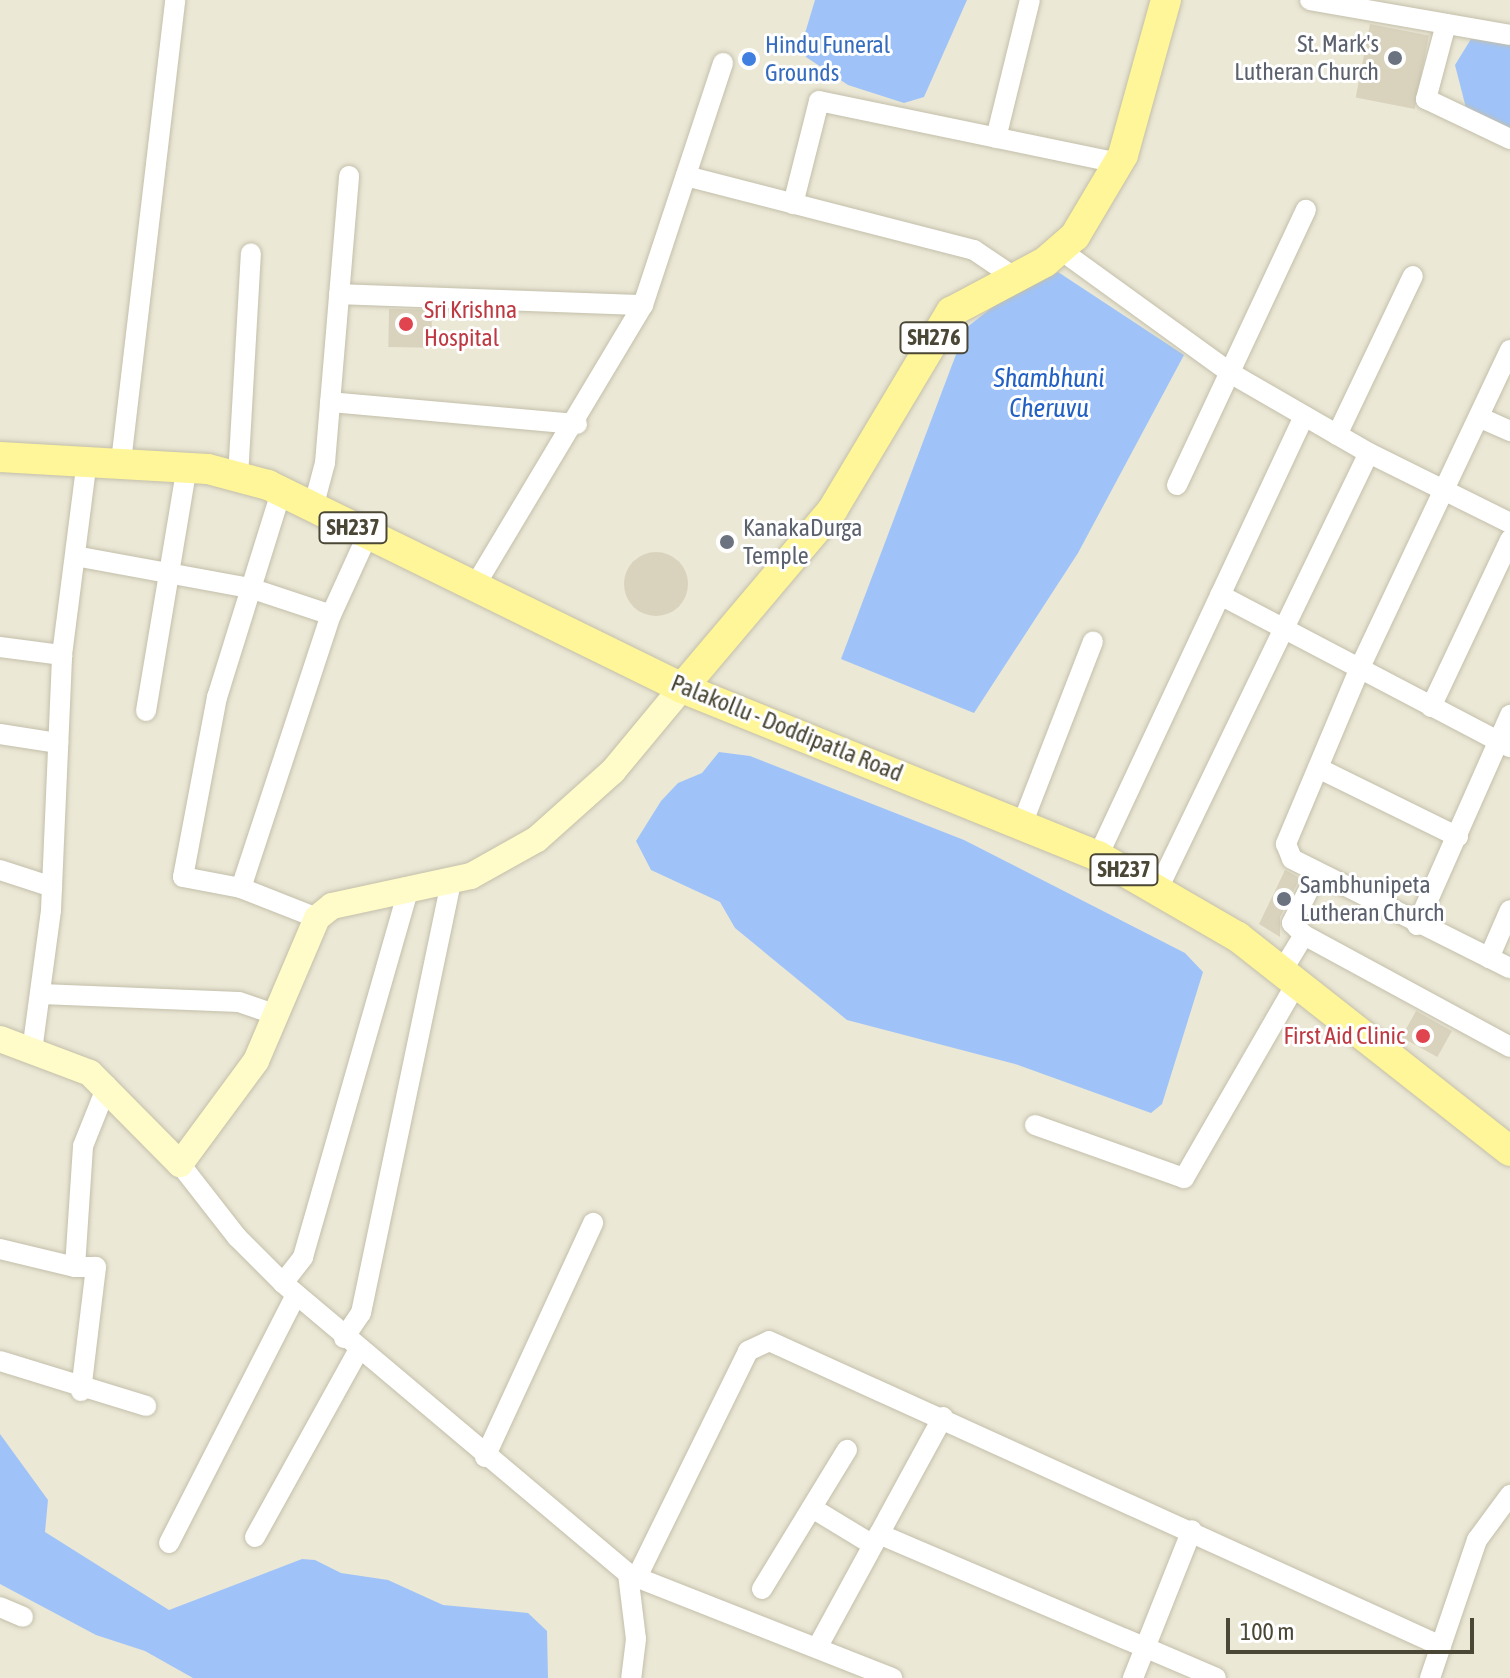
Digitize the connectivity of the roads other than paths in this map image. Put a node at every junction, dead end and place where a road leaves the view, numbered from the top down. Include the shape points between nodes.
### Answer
1 (175, 0) edge
2 (1030, 0) edge
3 (1166, 0) edge
4 (1310, 0) edge
5 (1372, 7) edge
6 (1446, 24) junction
7 (1510, 35) edge
8 (723, 63) dead end
9 (996, 138) junction
10 (1510, 139) edge
11 (1118, 163) junction
12 (349, 176) dead end
13 (686, 176) junction
14 (793, 204) junction
15 (1306, 210) dead end
16 (1062, 251) junction
17 (251, 253) dead end
18 (1413, 276) dead end
19 (1014, 277) junction
20 (339, 294) junction
21 (643, 305) junction
22 (1510, 350) edge
23 (1232, 374) junction
24 (330, 402) junction
25 (1304, 417) junction
26 (1483, 419) junction
27 (577, 424) junction
28 (1510, 431) edge
29 (1337, 435) junction
30 (1369, 453) junction
31 (0, 457) edge
32 (87, 461) junction
33 (121, 462) junction
34 (187, 467) junction
35 (238, 477) junction
36 (1177, 485) dead end
37 (281, 492) junction
38 (1446, 492) junction
39 (313, 508) junction
40 (1510, 523) edge
41 (367, 536) junction
42 (1510, 540) edge
43 (75, 556) junction
44 (167, 573) junction
45 (250, 588) junction
46 (473, 589) junction
47 (1220, 595) junction
48 (331, 615) junction
49 (1284, 634) junction
50 (1093, 641) dead end
51 (0, 647) edge
52 (62, 655) junction
53 (1359, 670) junction
54 (682, 688) junction
55 (1431, 707) junction
56 (146, 711) dead end
57 (1510, 715) edge
58 (0, 734) edge
59 (58, 743) junction
60 (1504, 744) edge
61 (1318, 768) junction
62 (1021, 827) junction
63 (1458, 837) junction
64 (1098, 856) junction
65 (0, 870) edge
66 (1317, 873) junction
67 (451, 882) junction
68 (52, 887) junction
69 (241, 888) junction
70 (1158, 889) junction
71 (407, 894) junction
72 (1510, 910) edge
73 (317, 918) junction
74 (1417, 925) junction
75 (1304, 935) junction
76 (1489, 958) junction
77 (1510, 968) edge
78 (1290, 977) junction
79 (41, 994) junction
80 (274, 1014) junction
81 (0, 1039) edge
82 (1510, 1047) edge
83 (32, 1051) junction
84 (107, 1086) junction
85 (1035, 1125) dead end
86 (1510, 1151) edge
87 (180, 1164) junction
88 (593, 1223) dead end
89 (0, 1249) edge
90 (75, 1267) junction
91 (290, 1289) junction
92 (351, 1344) junction
93 (0, 1361) edge
94 (81, 1391) junction
95 (146, 1406) dead end
96 (943, 1417) junction
97 (847, 1450) dead end
98 (485, 1457) junction
99 (1510, 1495) edge
100 (812, 1508) junction
101 (1192, 1530) junction
102 (255, 1537) dead end
103 (876, 1539) junction
104 (169, 1543) dead end
105 (632, 1575) junction
106 (762, 1589) dead end
107 (0, 1607) edge
108 (23, 1617) dead end
109 (1441, 1646) junction
110 (817, 1648) junction
111 (1144, 1648) junction
112 (857, 1672) edge
113 (631, 1678) edge
114 (892, 1678) edge
115 (1133, 1678) edge
116 (1216, 1678) edge
117 (1430, 1678) edge

1 - 33 street
2 - 9 street
3 - 11 main road, SH276
4 - 5 street
5 - 6 street
6 - 7 street
6 - 10 street via 1426,99
8 - 13 street
9 - 11 street
9 - 14 street via 819,101
11 - 16 main road, SH276
12 - 20 street
13 - 14 street
13 - 21 street
14 - 19 street via 974,250
15 - 23 street
16 - 19 main road, SH276
16 - 23 street
17 - 35 street
18 - 29 street
19 - 54 main road, SH276 via 951,312 833,509
20 - 21 street
20 - 24 street
21 - 27 street
22 - 26 street
23 - 25 street
23 - 36 street
24 - 27 street
24 - 39 street via 325,463
25 - 29 street
25 - 47 street
26 - 28 street
26 - 38 street
27 - 46 street
29 - 30 street
30 - 38 street
30 - 49 street
31 - 32 main road, Palakollu - Doddipatla Road / SH237
32 - 33 main road, Palakollu - Doddipatla Road / SH237
32 - 43 street
33 - 34 main road, Palakollu - Doddipatla Road / SH237
34 - 35 main road, Palakollu - Doddipatla Road / SH237
34 - 44 street
35 - 37 main road, Palakollu - Doddipatla Road / SH237
37 - 39 main road, Palakollu - Doddipatla Road / SH237
37 - 45 street
38 - 40 street
38 - 53 street
39 - 41 main road, Palakollu - Doddipatla Road / SH237
41 - 46 main road, Palakollu - Doddipatla Road / SH237
41 - 48 street
42 - 55 street
43 - 44 street
43 - 52 street
44 - 45 street
44 - 56 street
45 - 48 street
45 - 69 street via 217,697 183,877
46 - 54 main road, Palakollu - Doddipatla Road / SH237
47 - 49 street
47 - 64 street
48 - 69 street
49 - 53 street
49 - 70 street
50 - 62 street
51 - 52 street
52 - 59 street
53 - 55 street
53 - 61 street
54 - 62 main road, Palakollu - Doddipatla Road / SH237 via 912,777
54 - 67 street via 613,771 537,839
55 - 60 street
57 - 60 street
58 - 59 street
59 - 68 street
60 - 63 street
61 - 63 street
61 - 66 street via 1286,844 1292,859
62 - 64 main road, Palakollu - Doddipatla Road / SH237
63 - 74 street
64 - 70 main road, Palakollu - Doddipatla Road / SH237
65 - 68 street
66 - 74 street
66 - 75 street via 1292,923
67 - 71 street
67 - 92 street
68 - 79 street
69 - 73 street
70 - 78 main road, Palakollu - Doddipatla Road / SH237
71 - 73 street via 332,906
71 - 91 street
72 - 76 street
73 - 80 street
74 - 76 street
75 - 78 street
75 - 82 street
76 - 77 street
78 - 85 street via 1184,1178
78 - 86 main road, Palakollu - Doddipatla Road / SH237
79 - 80 street via 239,1002
79 - 83 street
80 - 87 street via 256,1061
81 - 83 street
83 - 84 street
84 - 87 street
84 - 90 street via 83,1146
87 - 91 street via 237,1237
88 - 98 street
89 - 90 street
90 - 94 street via 96,1267
91 - 92 street
91 - 104 street
92 - 98 street
92 - 102 street
93 - 94 street
94 - 95 street
96 - 101 street
96 - 103 street
96 - 105 street via 769,1341 752,1344
97 - 100 street
98 - 105 street
99 - 109 street via 1477,1540
100 - 103 street
100 - 106 street
101 - 109 street
101 - 111 street
103 - 110 street
103 - 111 street
105 - 110 street
105 - 113 street via 636,1639
107 - 108 street
109 - 117 street
110 - 112 street
111 - 115 street
111 - 116 street
112 - 114 street

